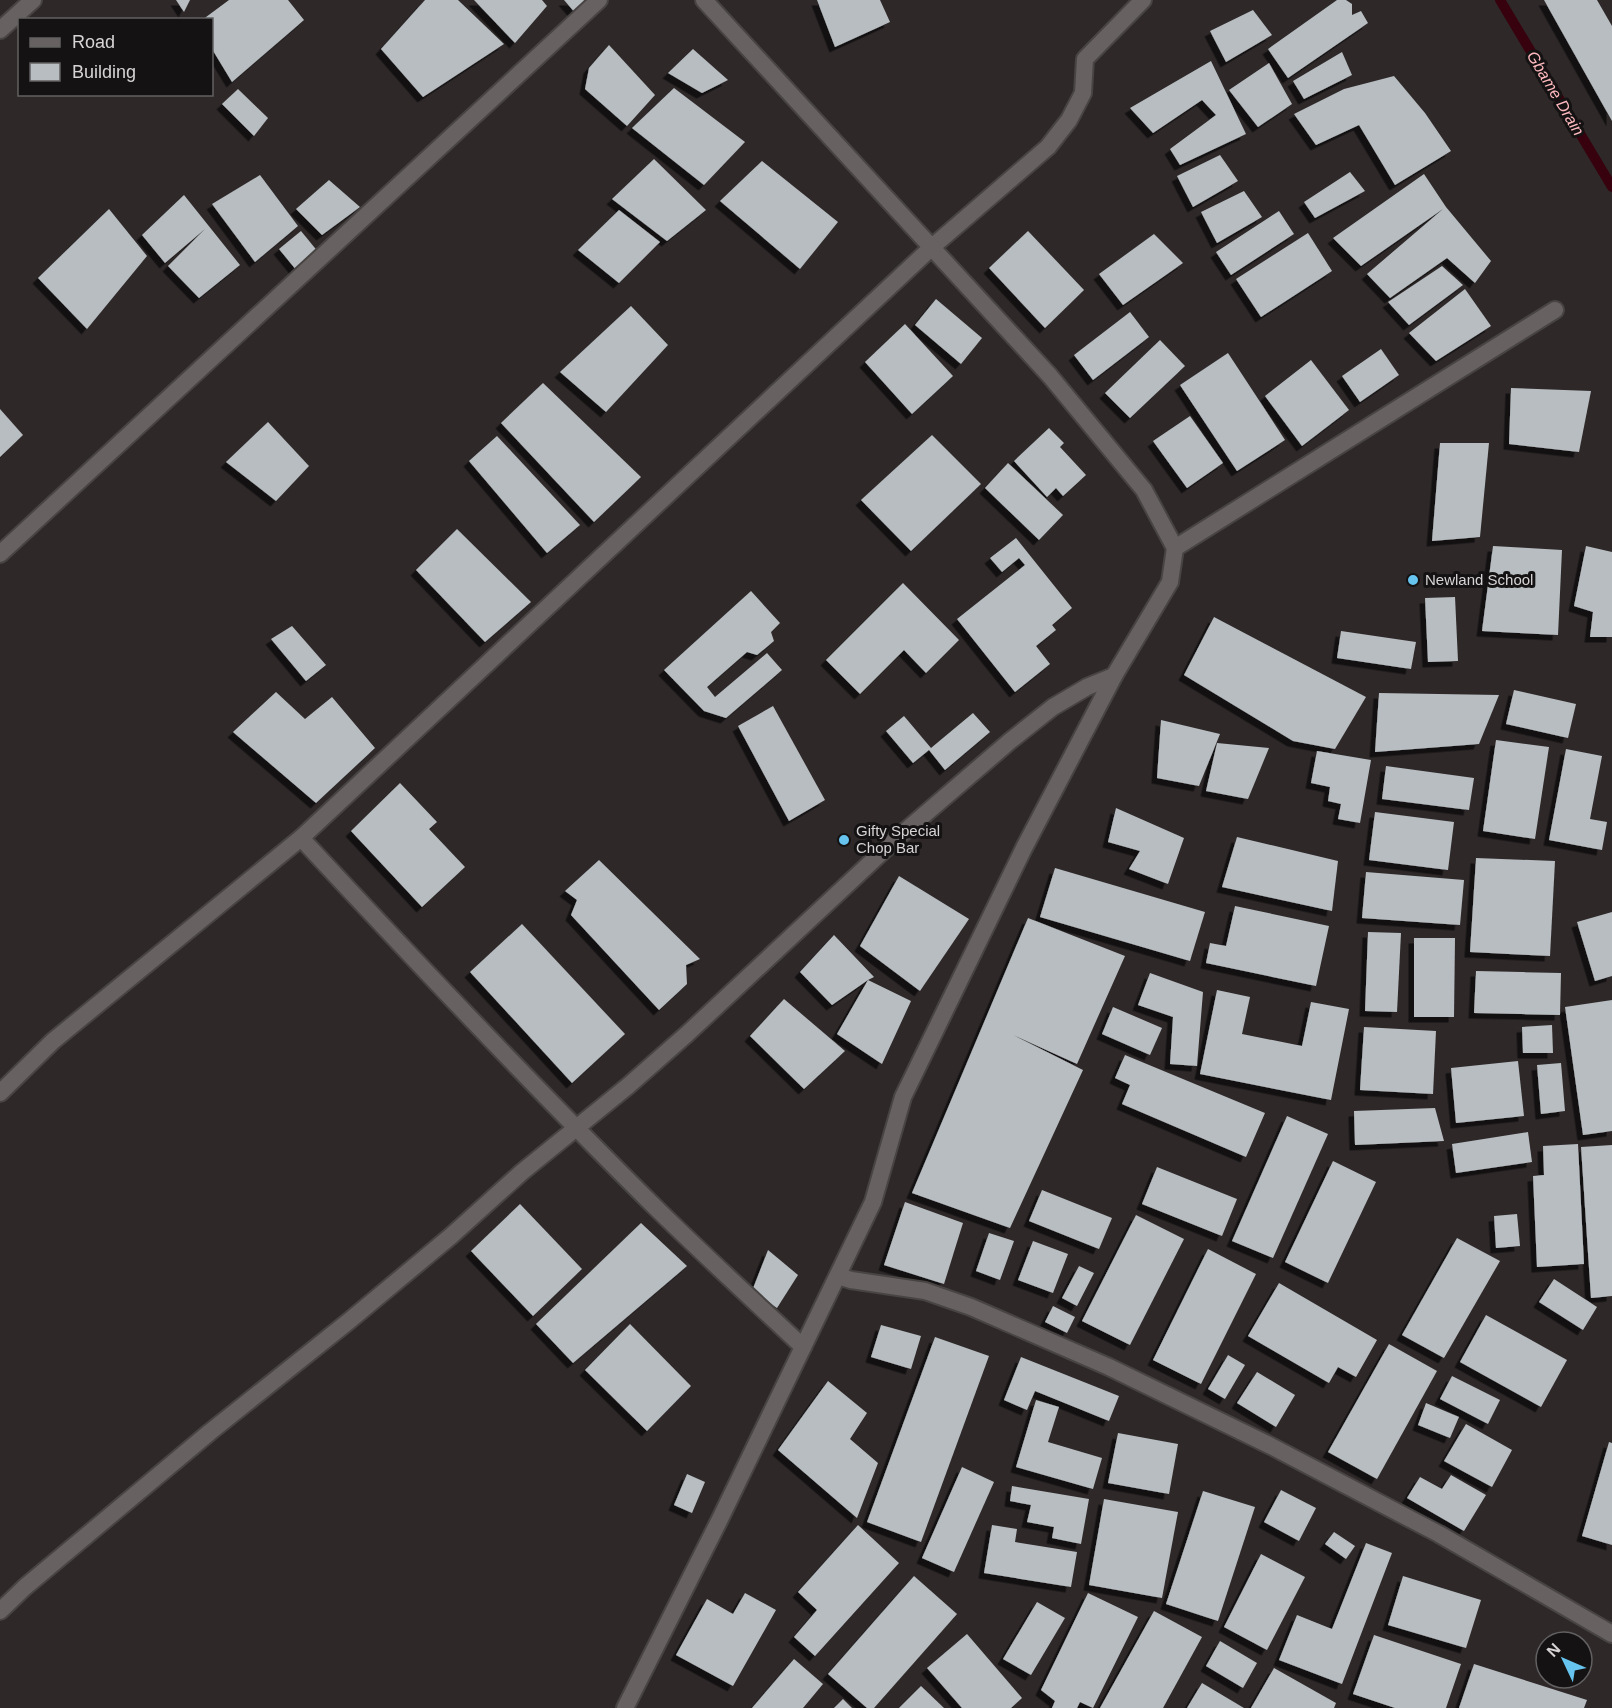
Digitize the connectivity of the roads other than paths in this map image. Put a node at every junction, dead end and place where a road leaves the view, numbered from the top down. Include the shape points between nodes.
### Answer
1 (33, 0) edge
2 (599, 0) edge
3 (704, 0) edge
4 (1143, 0) edge
5 (0, 30) edge
6 (932, 247) junction
7 (1555, 310) dead end
8 (3, 546) edge
9 (1175, 548) junction
10 (1114, 676) junction
11 (301, 838) junction
12 (0, 1094) edge
13 (577, 1127) junction
14 (838, 1276) junction
15 (803, 1347) junction
16 (0, 1611) edge
17 (1612, 1634) edge
18 (625, 1708) edge

1 - 5 street
2 - 8 street
3 - 6 street
4 - 6 street via 1085,59 1083,93 1048,147
6 - 9 street via 1095,429 1144,490
6 - 11 street
7 - 9 street
9 - 10 street via 1170,582
10 - 13 street via 1053,707 1010,741 896,839 687,1034
10 - 14 street via 1024,848 903,1096 873,1202
11 - 12 street via 53,1041
11 - 13 street
13 - 15 street
13 - 16 street
14 - 15 street
14 - 17 street via 925,1291 1109,1366 1439,1534
15 - 18 street

